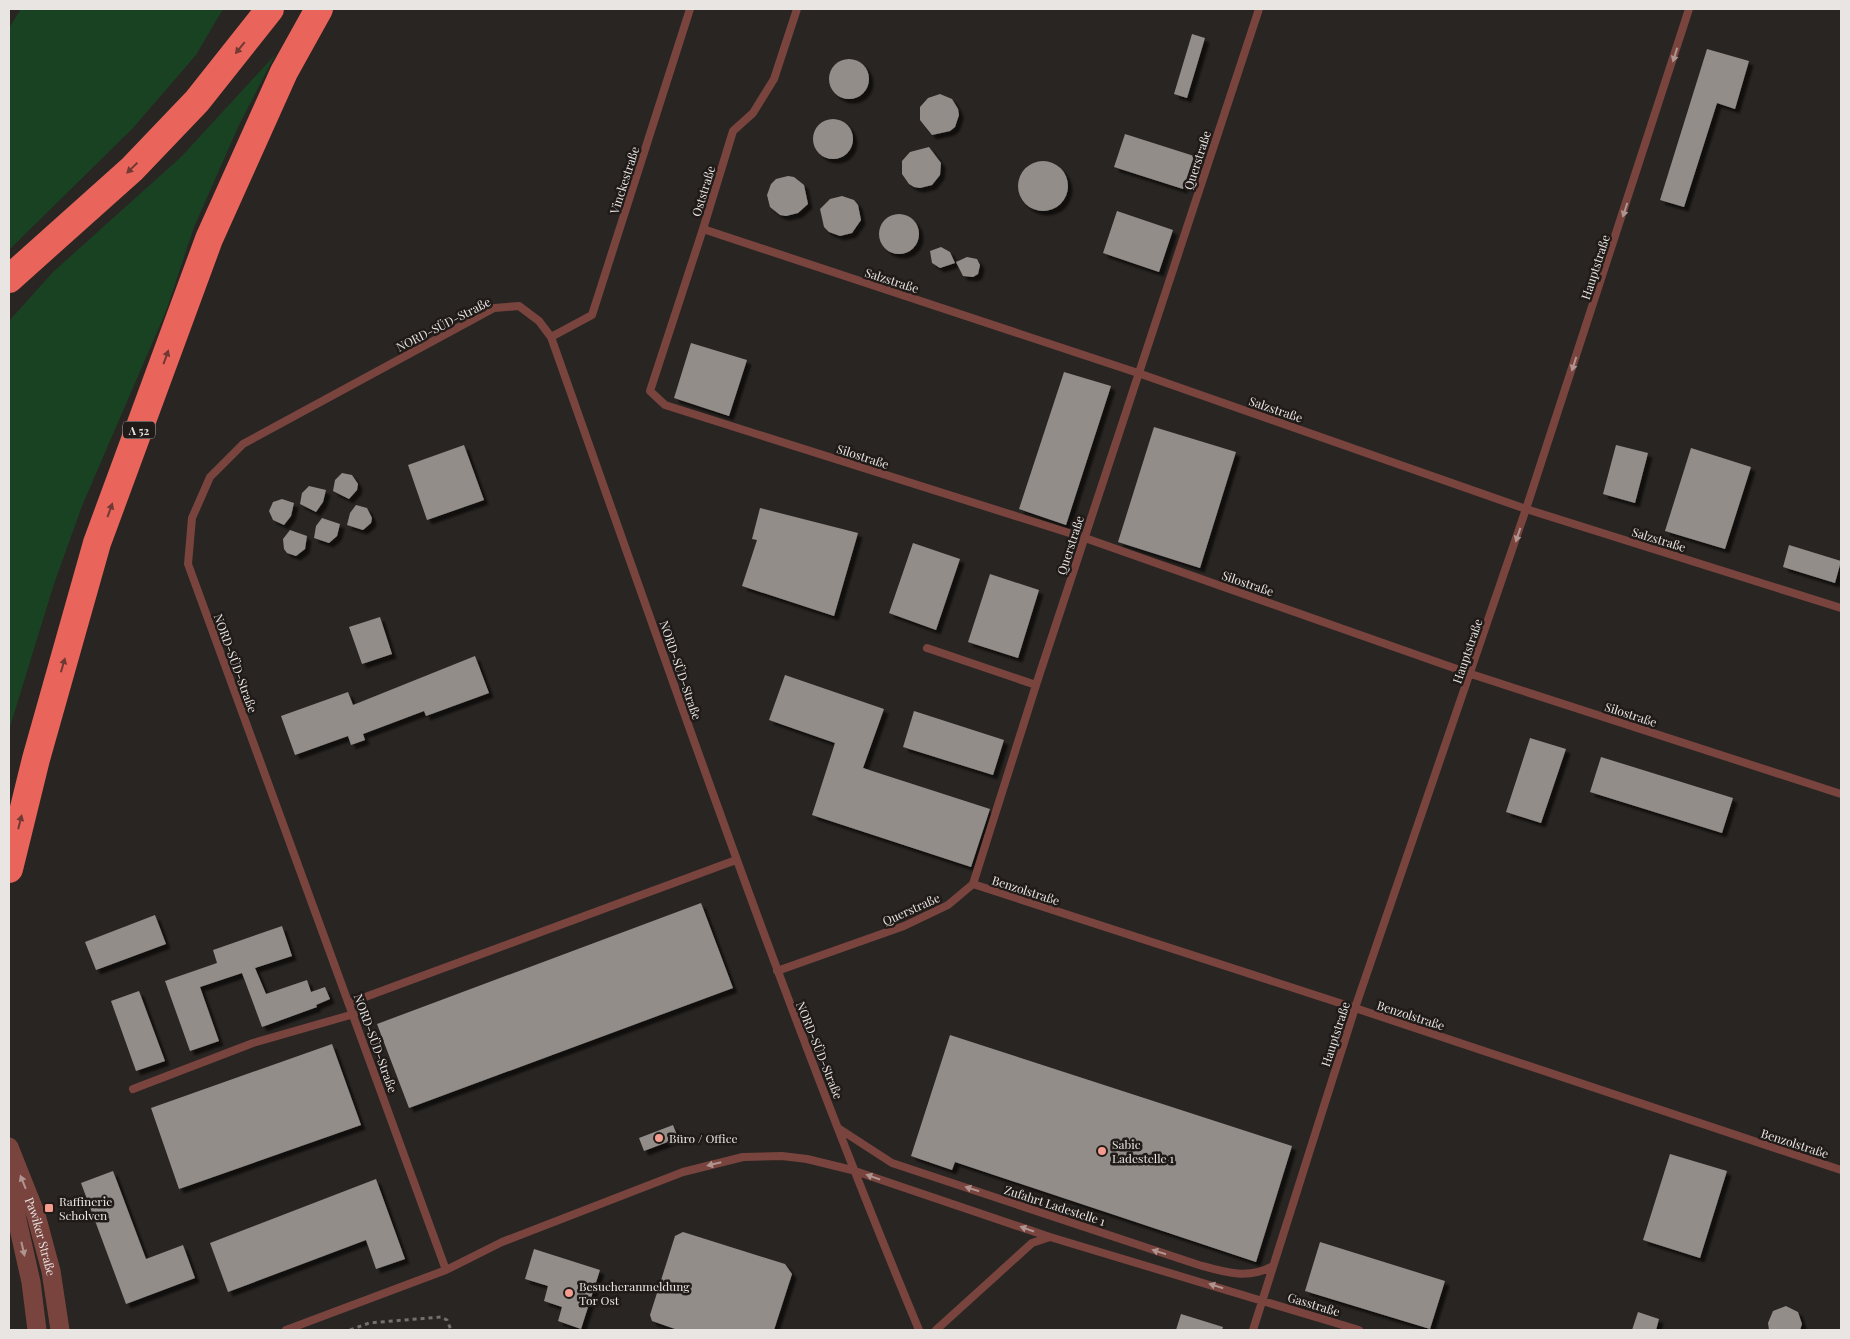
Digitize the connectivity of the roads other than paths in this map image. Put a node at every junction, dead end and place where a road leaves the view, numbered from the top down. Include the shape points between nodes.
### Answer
1 (270, 9) edge
2 (319, 9) edge
3 (690, 9) edge
4 (797, 9) edge
5 (1259, 9) edge
6 (1689, 9) edge
7 (703, 229) junction
8 (9, 280) edge
9 (551, 336) junction
10 (1138, 373) junction
11 (650, 391) joint
12 (1526, 509) junction
13 (1085, 538) junction
14 (1841, 608) edge
15 (926, 648) dead end
16 (1471, 674) junction
17 (1036, 685) junction
18 (1841, 794) edge
19 (736, 860) junction
20 (9, 869) edge
21 (973, 884) junction
22 (777, 971) junction
23 (349, 1002) junction
24 (1355, 1008) junction
25 (354, 1014) junction
26 (133, 1088) dead end
27 (838, 1128) junction
28 (9, 1147) edge
29 (852, 1170) junction
30 (1841, 1170) edge
31 (9, 1184) edge
32 (1050, 1237) junction
33 (1273, 1266) junction
34 (446, 1270) junction
35 (1263, 1300) junction
36 (37, 1330) edge
37 (60, 1330) edge
38 (286, 1330) edge
39 (919, 1330) edge
40 (936, 1330) edge
41 (1253, 1330) edge
42 (1359, 1330) edge

1 -> 8 highway via 197,101 132,169
20 -> 2 highway, A 52 via 36,759 97,543 209,239 284,72
3 - 9 lane, Vinckestraße via 592,315
4 - 7 lane, Oststraße via 774,79 753,113 732,132
5 - 10 lane, Querstraße
6 -> 12 lane, Hauptstraße
7 - 10 lane, Salzstraße
7 - 11 lane, Oststraße
9 - 19 lane, NORD-SÜD-Straße
9 - 23 lane, NORD-SÜD-Straße via 539,321 519,306 494,308 243,444 210,477 192,518 188,564
10 - 12 lane, Salzstraße
10 - 13 lane, Querstraße
11 - 13 lane, Silostraße via 665,405
12 - 14 lane, Salzstraße
12 -> 16 lane, Hauptstraße
13 - 16 lane, Silostraße
13 - 17 lane, Querstraße
15 - 17 lane
16 - 18 lane, Silostraße
16 - 24 lane, Hauptstraße
17 - 21 lane, Querstraße
19 - 22 lane, NORD-SÜD-Straße
19 - 23 lane
21 - 22 lane, Querstraße via 948,904 904,926
21 - 24 lane, Benzolstraße
22 - 27 lane, NORD-SÜD-Straße
23 - 25 lane, NORD-SÜD-Straße
24 - 30 lane, Benzolstraße
24 - 33 lane, Hauptstraße
25 - 26 lane via 254,1043
25 - 34 lane, NORD-SÜD-Straße
27 - 29 lane, NORD-SÜD-Straße
33 -> 27 lane, Zufahrt Ladestelle 1 via 1250,1275 1225,1273 1199,1265 892,1162
37 -> 28 street, Pawiker Straße via 51,1271 36,1215
32 -> 29 lane, Gasstraße
29 -> 34 lane, Gasstraße via 782,1156 743,1157 683,1172 502,1242
29 - 39 lane, NORD-SÜD-Straße
31 -> 36 street, Pawiker Straße via 31,1282
35 -> 32 lane, Gasstraße
32 - 40 lane via 1032,1243
33 - 35 lane, Hauptstraße
34 - 38 lane, Gasstraße
35 - 41 lane, Hauptstraße
35 - 42 lane, Gasstraße

